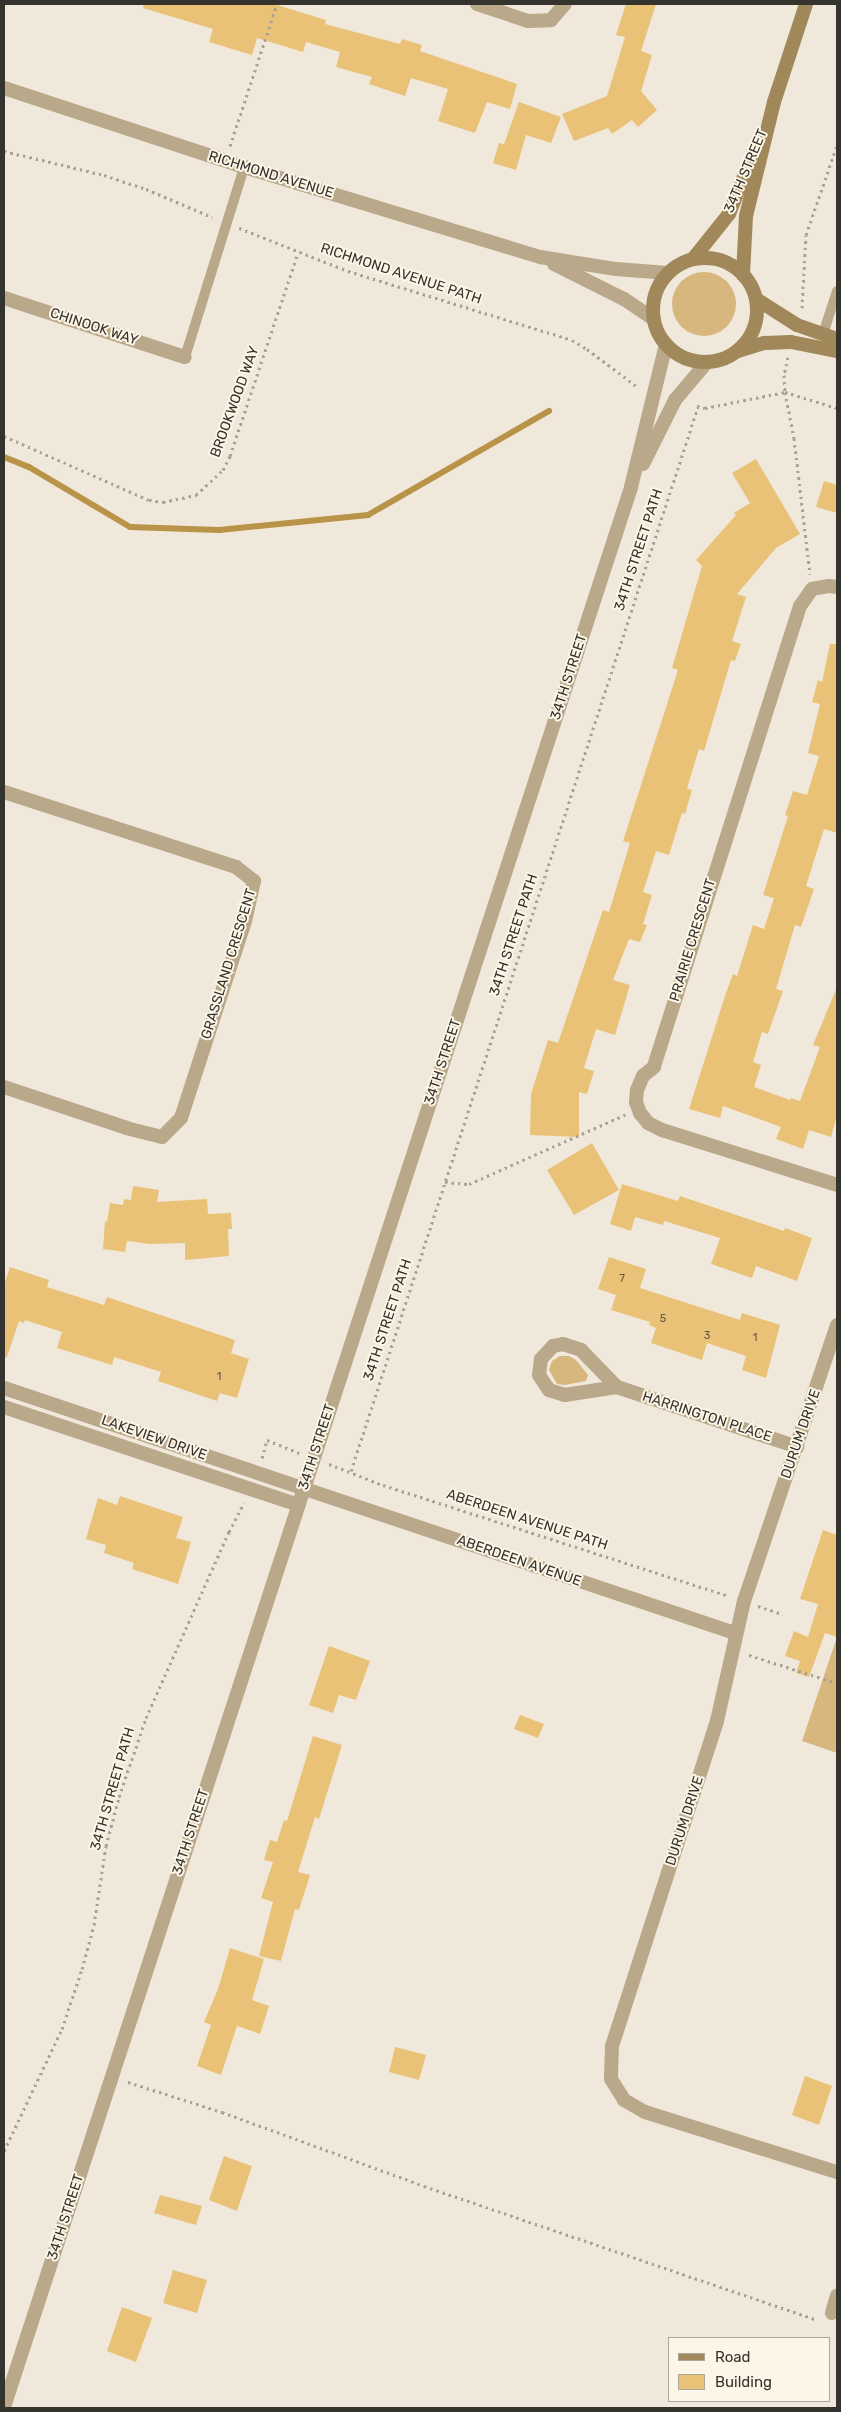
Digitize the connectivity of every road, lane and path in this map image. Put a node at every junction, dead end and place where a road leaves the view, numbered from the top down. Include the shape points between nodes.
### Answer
1 (277, 4) edge
2 (477, 4) edge
3 (565, 4) edge
4 (806, 4) edge
5 (4, 88) edge
6 (774, 102) junction
7 (837, 145) edge
8 (4, 151) edge
9 (225, 160) junction
10 (244, 167) junction
11 (226, 222) junction
12 (298, 253) junction
13 (540, 257) junction
14 (693, 260) junction
15 (668, 273) junction
16 (743, 275) junction
17 (837, 291) edge
18 (4, 298) edge
19 (756, 299) junction
20 (654, 318) junction
21 (797, 325) junction
22 (823, 334) junction
23 (837, 339) edge
24 (791, 342) junction
25 (666, 344) junction
26 (737, 351) junction
27 (837, 351) edge
28 (185, 357) joint
29 (707, 362) junction
30 (785, 392) junction
31 (655, 395) junction
32 (675, 400) junction
33 (698, 406) junction
34 (837, 408) edge
35 (4, 436) edge
36 (632, 487) junction
37 (837, 587) edge
38 (812, 589) junction
39 (4, 792) edge
40 (4, 1087) edge
41 (623, 1115) dead end
42 (445, 1182) junction
43 (837, 1185) edge
44 (837, 1324) edge
45 (617, 1387) junction
46 (4, 1388) edge
47 (4, 1407) edge
48 (796, 1447) junction
49 (313, 1458) junction
50 (351, 1471) junction
51 (257, 1473) junction
52 (304, 1488) junction
53 (250, 1489) junction
54 (298, 1505) junction
55 (744, 1602) junction
56 (783, 1614) dead end
57 (735, 1633) junction
58 (732, 1649) junction
59 (837, 1683) edge
60 (111, 2077) junction
61 (4, 2151) edge
62 (837, 2172) edge
63 (837, 2296) edge
64 (832, 2313) joint
65 (4, 2406) edge

1 - 9 path
2 - 3 street via 528,21 551,20
4 - 6 main road, 34TH STREET
5 - 9 street, RICHMOND AVENUE
6 - 14 main road, 34TH STREET via 729,214
6 - 16 main road, 34TH STREET via 746,216
7 - 21 path via 806,235 804,304
8 - 11 path, RICHMOND AVENUE PATH via 104,175
9 - 10 street, RICHMOND AVENUE
10 - 11 lane
10 - 13 street, RICHMOND AVENUE
11 - 12 path, RICHMOND AVENUE PATH
11 - 28 lane
12 - 31 path, RICHMOND AVENUE PATH via 572,340 635,386
12 - 35 path, BROOKWOOD WAY via 230,456 223,470 196,496 163,502 149,500
13 - 15 street, RICHMOND AVENUE
13 - 20 street, RICHMOND AVENUE via 624,299
14 - 15 main road
14 - 16 main road via 720,260
15 - 20 main road via 658,286
16 - 19 main road
17 - 22 lane
18 - 28 street, CHINOOK WAY
19 - 21 main road
19 - 26 main road via 754,328
20 - 25 main road
21 - 22 main road
22 - 23 main road
24 - 26 main road via 765,343
24 - 27 main road
24 - 30 path via 784,375
25 - 29 main road via 678,354
25 - 31 street, 34TH STREET
26 - 29 main road via 723,359
29 - 32 street, 34TH STREET
30 - 33 path via 705,408
30 - 34 path
30 - 38 path via 794,438
31 - 36 street, 34TH STREET
32 - 33 path
32 - 36 street, 34TH STREET
33 - 42 path, 34TH STREET PATH
36 - 49 street, 34TH STREET
37 - 38 street
38 - 43 street, PRAIRIE CRESCENT via 800,606 788,635 654,1067 643,1076 636,1102 648,1123 662,1130
39 - 40 street, GRASSLAND CRESCENT via 236,867 254,881 245,921 181,1118 162,1137
41 - 42 path via 469,1184
42 - 50 path, 34TH STREET PATH
44 - 48 street, DURUM DRIVE
45 - 45 street, HARRINGTON PLACE via 581,1350 573,1346 554,1346 538,1366 542,1383 556,1394
45 - 48 street, HARRINGTON PLACE
46 - 51 street, LAKEVIEW DRIVE
47 - 53 street, LAKEVIEW DRIVE
48 - 55 street, DURUM DRIVE
49 - 50 path, ABERDEEN AVENUE PATH
49 - 51 path, ABERDEEN AVENUE PATH via 268,1440
49 - 52 street, 34TH STREET
50 - 55 path, ABERDEEN AVENUE PATH via 383,1485
51 - 52 street, LAKEVIEW DRIVE
52 - 54 street, 34TH STREET
52 - 57 street, ABERDEEN AVENUE
53 - 54 street, LAKEVIEW DRIVE
53 - 61 path, 34TH STREET PATH via 146,1718 119,1797 106,1846 94,1925 62,2030
54 - 60 street, 34TH STREET
55 - 56 path, ABERDEEN AVENUE PATH
55 - 57 street, DURUM DRIVE
57 - 58 street, DURUM DRIVE
58 - 59 path
58 - 62 street, DURUM DRIVE via 717,1721 612,2047 611,2079 624,2100 645,2112
60 - 64 path via 222,2112 424,2186 827,2324
60 - 65 street, 34TH STREET
63 - 64 street

